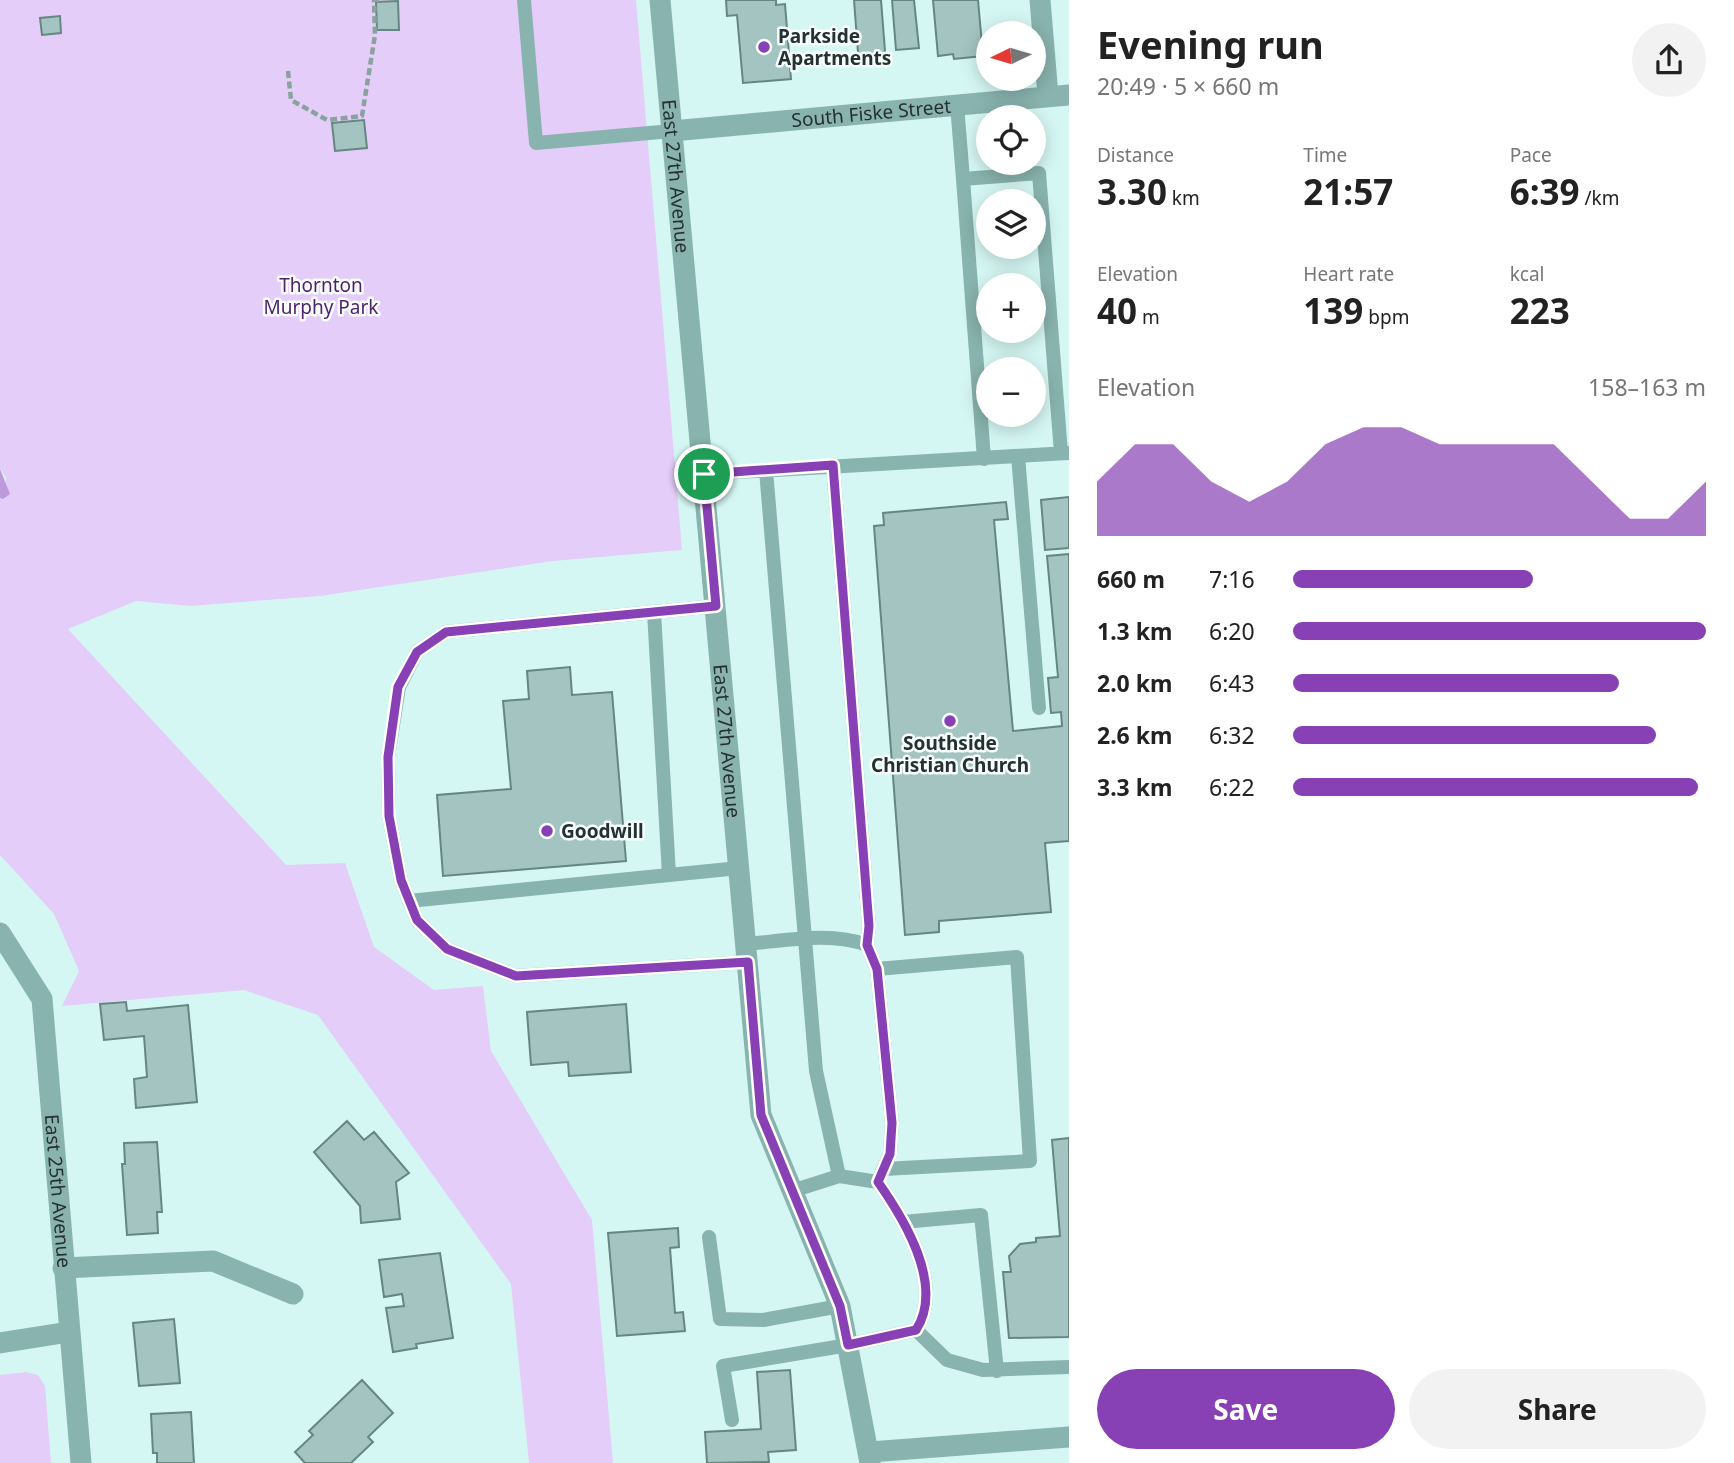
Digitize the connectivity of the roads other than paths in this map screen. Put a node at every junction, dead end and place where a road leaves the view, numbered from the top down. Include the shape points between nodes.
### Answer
1 (524, 0) edge
2 (660, 0) edge
3 (1040, 0) edge
4 (1058, 95) edge
5 (957, 105) junction
6 (672, 131) junction
7 (963, 179) junction
8 (1065, 453) edge
9 (1018, 456) junction
10 (984, 459) junction
11 (833, 465) junction
12 (766, 470) junction
13 (704, 474) junction
14 (716, 606) junction
15 (654, 612) junction
16 (1039, 708) dead end
17 (739, 868) junction
18 (669, 875) junction
19 (409, 901) junction
20 (0, 933) edge
21 (805, 939) junction
22 (867, 945) junction
23 (747, 953) junction
24 (877, 969) junction
25 (839, 1175) junction
26 (881, 1175) junction
27 (792, 1191) junction
28 (903, 1222) junction
29 (709, 1237) dead end
30 (63, 1268) junction
31 (293, 1294) dead end
32 (840, 1306) junction
33 (916, 1330) junction
34 (69, 1332) junction
35 (0, 1343) edge
36 (848, 1345) junction
37 (1069, 1367) edge
38 (997, 1371) junction
39 (732, 1420) dead end
40 (1069, 1437) edge
41 (870, 1458) edge
42 (81, 1463) edge

1 - 6 lane via 536,143
2 - 6 street, East 27th Avenue
3 - 4 street
4 - 5 street, South Fiske Street
5 - 6 street, South Fiske Street
5 - 7 lane
6 - 13 street, East 27th Avenue
7 - 8 lane via 1040,173
7 - 10 lane
8 - 9 lane
9 - 10 lane
9 - 16 lane
10 - 11 lane
11 - 12 lane
11 - 22 lane
12 - 13 lane
12 - 21 lane
13 - 14 street, East 27th Avenue
14 - 15 lane
14 - 17 street, East 27th Avenue
15 - 18 lane
15 - 19 lane via 446,632 417,652 398,687 388,757 389,816
17 - 18 lane
17 - 23 street, East 27th Avenue
18 - 19 lane
19 - 23 lane via 417,920 447,949 516,976
20 - 30 street, East 25th Avenue via 42,999
21 - 22 lane via 852,939
21 - 23 lane
21 - 25 lane via 816,1071
22 - 24 lane
23 - 27 street, East 27th Avenue via 761,1115
24 - 26 lane via 892,1123 890,1154
24 - 26 lane via 1017,957 1030,1161
25 - 26 lane
25 - 27 lane
26 - 28 lane
27 - 32 street, East 27th Avenue
28 - 33 lane via 925,1280 924,1317
28 - 38 lane via 981,1215
29 - 32 lane via 720,1319 763,1320
30 - 31 street via 213,1261
30 - 34 street, East 25th Avenue
32 - 36 street, East 27th Avenue
33 - 36 lane
33 - 38 lane via 947,1360
34 - 35 street
34 - 42 street, East 25th Avenue
36 - 39 lane via 723,1366
36 - 41 street, East 27th Avenue
37 - 38 lane
40 - 41 street

